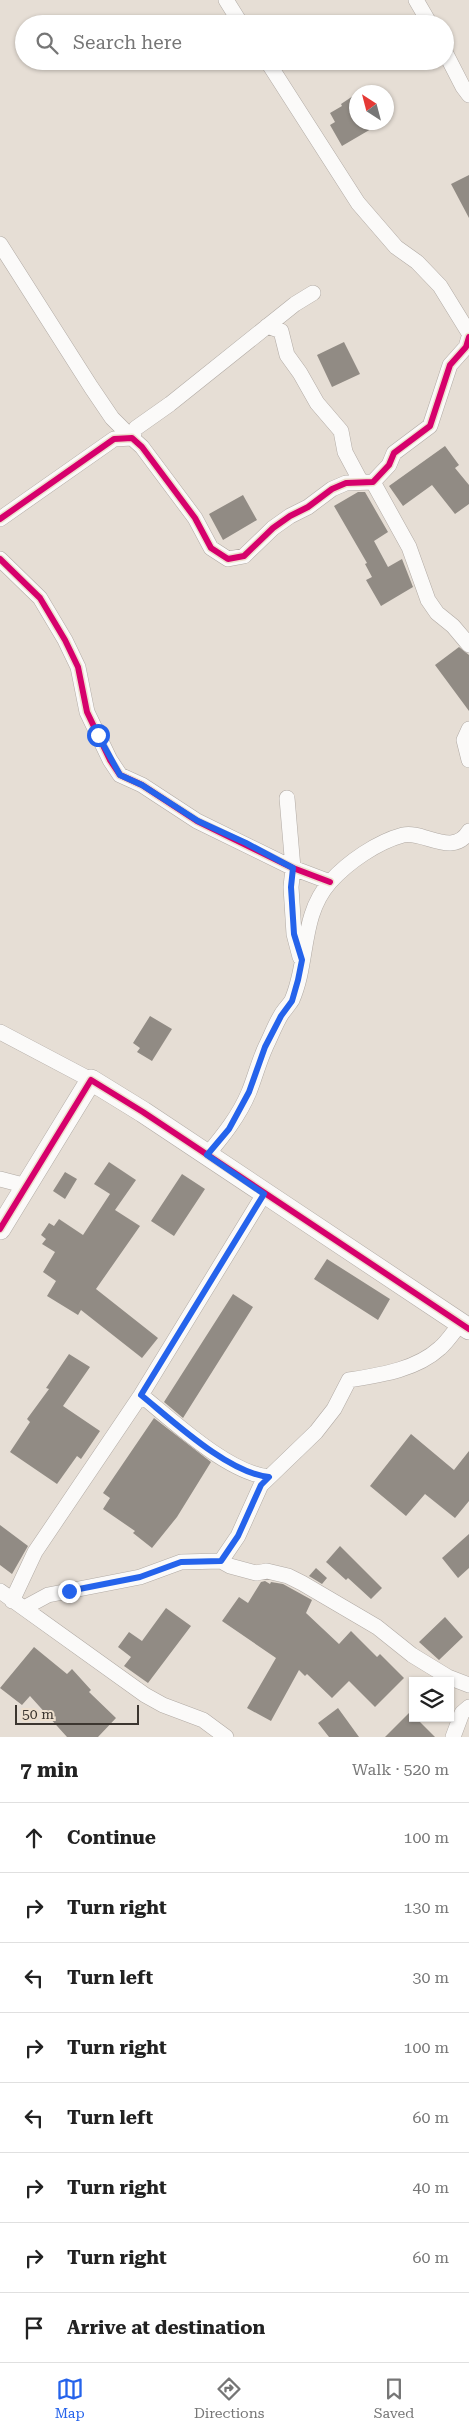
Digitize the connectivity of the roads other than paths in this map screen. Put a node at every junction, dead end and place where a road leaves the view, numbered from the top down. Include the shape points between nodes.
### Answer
1 (226, 0) edge
2 (416, 0) edge
3 (235, 15) edge
4 (425, 15) edge
5 (273, 70) edge
6 (454, 70) edge
7 (469, 95) edge
8 (0, 244) edge
9 (313, 293) dead end
10 (267, 326) junction
11 (469, 333) edge
12 (469, 337) edge
13 (132, 438) junction
14 (367, 482) junction
15 (0, 519) edge
16 (0, 559) edge
17 (469, 645) edge
18 (469, 728) edge
19 (469, 760) edge
20 (287, 798) dead end
21 (469, 831) edge
22 (293, 868) junction
23 (330, 882) junction
24 (302, 960) junction
25 (0, 1032) edge
26 (91, 1080) junction
27 (207, 1155) junction
28 (0, 1179) edge
29 (26, 1186) junction
30 (264, 1194) junction
31 (0, 1229) edge
32 (465, 1326) edge
33 (141, 1395) junction
34 (269, 1477) junction
35 (221, 1561) junction
36 (0, 1591) edge
37 (18, 1605) junction
38 (469, 1685) edge
39 (469, 1707) edge
40 (226, 1737) edge
41 (453, 1737) edge

1 - 3 street
2 - 4 street
5 - 11 street via 358,203 396,247 417,262 440,286
6 - 7 street
8 - 13 street via 91,388 112,418
9 - 10 street
10 - 13 street via 136,428
10 - 14 street via 280,330 287,355 341,432 345,452
12 - 14 street via 466,347 450,365 430,426 394,453 389,465
13 - 14 street via 195,518 211,548 228,559 244,556 274,528 332,489 346,483
13 - 15 street via 114,439
14 - 17 street via 409,547 436,613 453,626
16 - 22 street via 40,598 65,640 78,668 87,712 120,775 142,785 198,821
18 - 19 street via 464,740
20 - 22 street
21 - 23 street via 454,843 405,834 352,862
22 - 23 street
22 - 24 street via 294,934
23 - 24 street via 316,903 308,924
24 - 27 street via 292,1001 265,1047 249,1092 229,1129
25 - 26 street
26 - 27 street
26 - 29 street
27 - 30 street
28 - 29 street
29 - 31 street
30 - 32 street
30 - 33 street
32 - 34 street via 416,1363 389,1374 349,1380 328,1416
33 - 34 street via 236,1466 257,1476
33 - 37 street via 35,1552
34 - 35 street via 261,1485 238,1536
35 - 37 street via 181,1562 140,1577 48,1595
35 - 38 street via 230,1566 295,1579 377,1627 412,1655
36 - 37 street
37 - 40 street via 145,1695 203,1720
39 - 41 street via 462,1713

